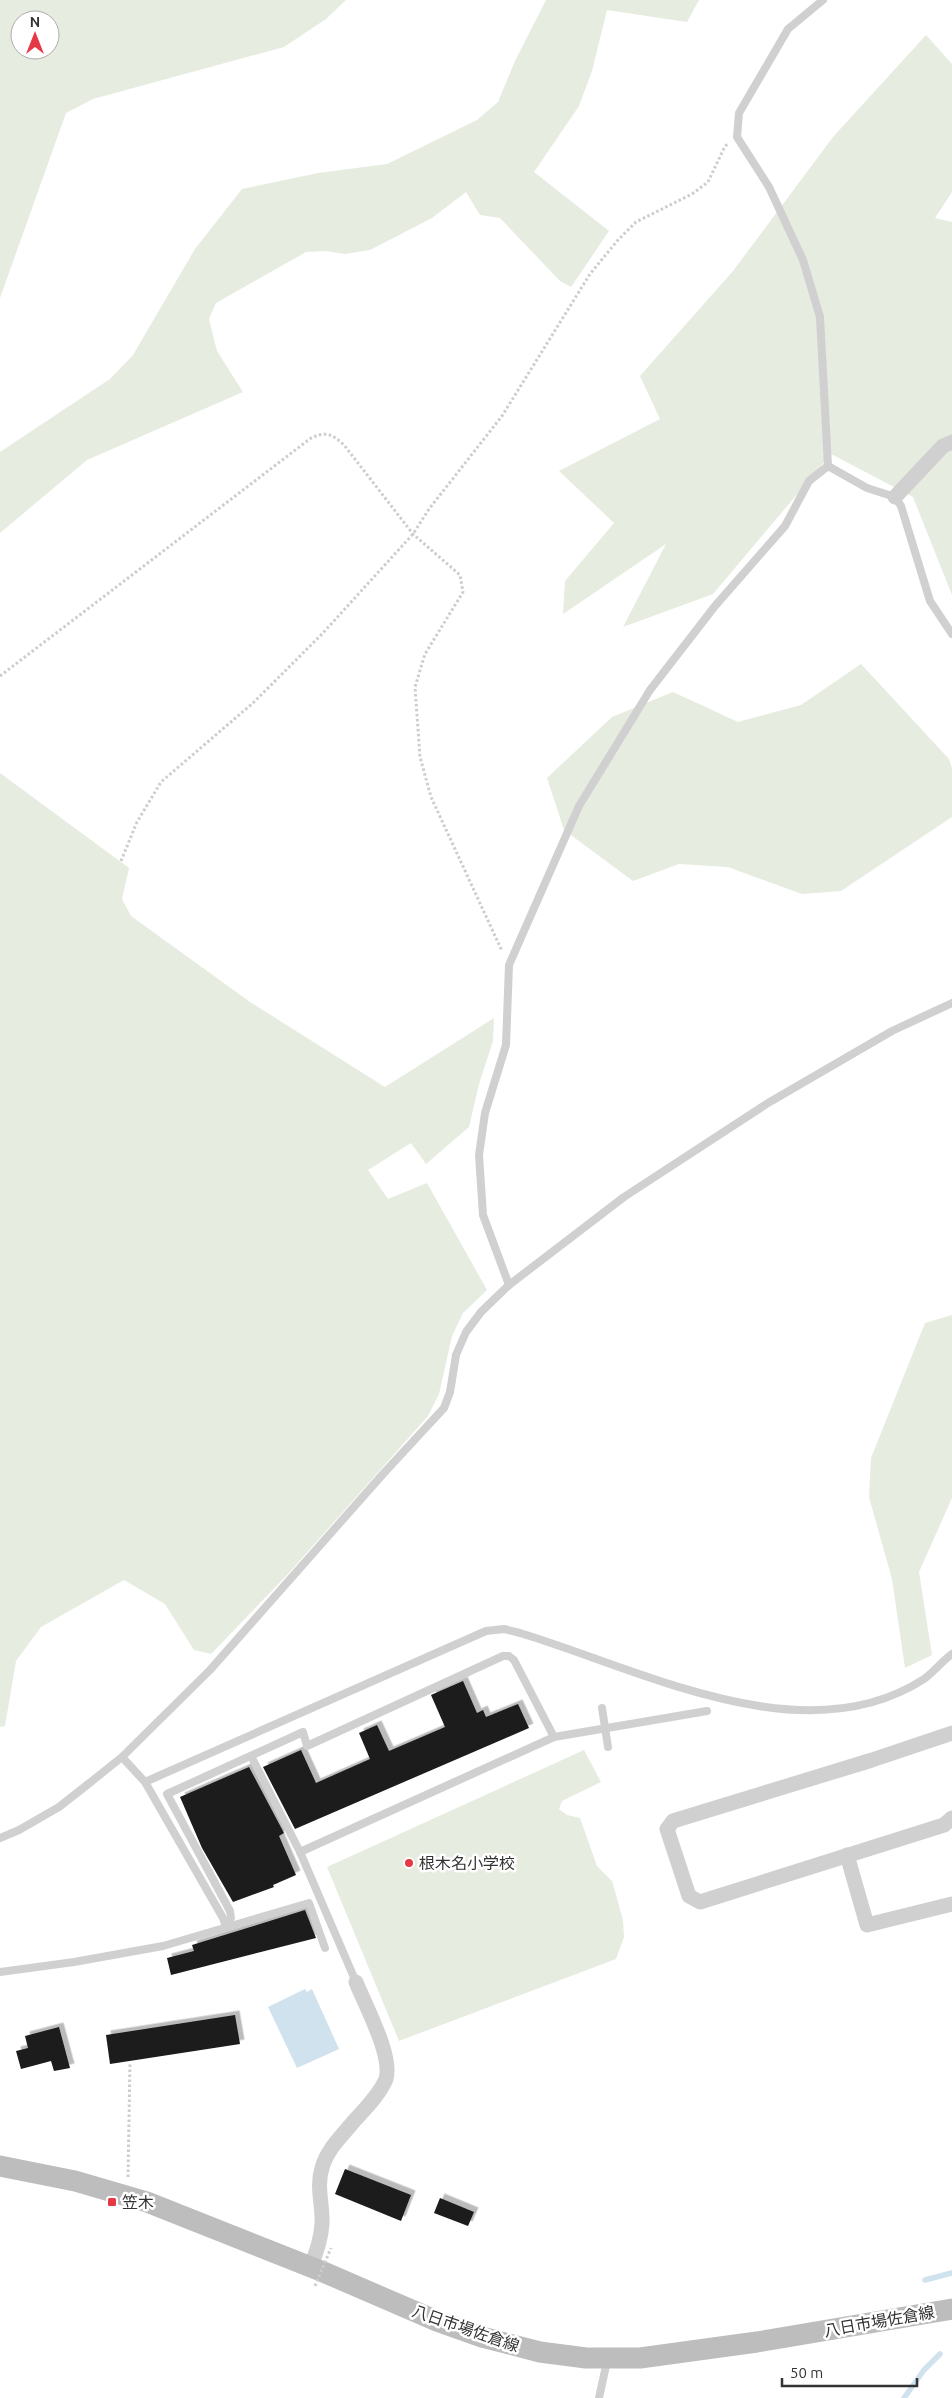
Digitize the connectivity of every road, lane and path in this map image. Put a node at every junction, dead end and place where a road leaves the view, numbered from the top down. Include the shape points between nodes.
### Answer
1 (823, 0) edge
2 (737, 137) junction
3 (952, 442) edge
4 (828, 466) junction
5 (896, 497) junction
6 (414, 534) junction
7 (952, 634) edge
8 (0, 676) edge
9 (121, 861) dead end
10 (509, 965) junction
11 (952, 1003) edge
12 (509, 1285) junction
13 (952, 1654) edge
14 (602, 1708) dead end
15 (707, 1711) dead end
16 (605, 1728) junction
17 (952, 1733) edge
18 (554, 1737) junction
19 (608, 1747) dead end
20 (251, 1756) junction
21 (122, 1757) junction
22 (145, 1782) junction
23 (952, 1818) edge
24 (0, 1838) edge
25 (300, 1852) junction
26 (847, 1855) junction
27 (952, 1904) edge
28 (226, 1927) junction
29 (325, 1948) dead end
30 (0, 1972) edge
31 (356, 1982) joint
32 (130, 2062) dead end
33 (0, 2164) edge
34 (128, 2180) dead end
35 (331, 2248) dead end
36 (315, 2275) junction
37 (952, 2309) edge
38 (608, 2358) junction
39 (599, 2398) edge

1 - 2 lane via 788,29 740,113
2 - 4 lane via 769,187 803,260 820,317
2 - 6 path via 725,146 708,182 692,194 636,222 596,268 502,416 429,509
3 - 5 street via 943,446
4 - 5 lane via 867,488
4 - 10 lane via 809,481 785,526 714,606 650,690 579,806
5 - 7 lane via 930,601
6 - 8 path via 344,445 334,436 320,434
6 - 9 path via 260,696 162,782 136,822
6 - 10 path via 460,575 462,592 425,654 415,687 420,757 431,797
10 - 12 lane via 506,1045 485,1113 479,1155 483,1215
11 - 12 lane via 892,1031 768,1103 624,1197
12 - 21 lane via 466,1332 456,1355 444,1408 210,1670
13 - 22 lane via 924,1679 882,1699 842,1709 806,1710 730,1701 657,1681 520,1633 504,1629 486,1631
14 - 16 lane
15 - 16 lane
16 - 18 lane
16 - 19 lane
17 - 26 street via 672,1821 667,1829 689,1896 700,1902
18 - 20 lane via 514,1660 503,1656 308,1746 303,1732
18 - 25 lane
20 - 25 lane
20 - 28 lane via 167,1794 230,1910 231,1918
21 - 22 lane
21 - 24 lane via 59,1807
22 - 28 lane
23 - 26 street via 944,1825
25 - 31 lane
26 - 27 street via 867,1925
28 - 29 lane via 309,1903
28 - 30 lane via 130,1953
31 - 36 street via 388,2065 386,2079 379,2091 335,2142 321,2168 322,2223
32 - 34 path
33 - 36 main road, 八日市場佐倉線 via 147,2202
35 - 36 path, bridge
36 - 38 main road, 八日市場佐倉線 via 482,2337 540,2352
37 - 38 main road, 八日市場佐倉線 via 697,2351 640,2358
38 - 39 lane

